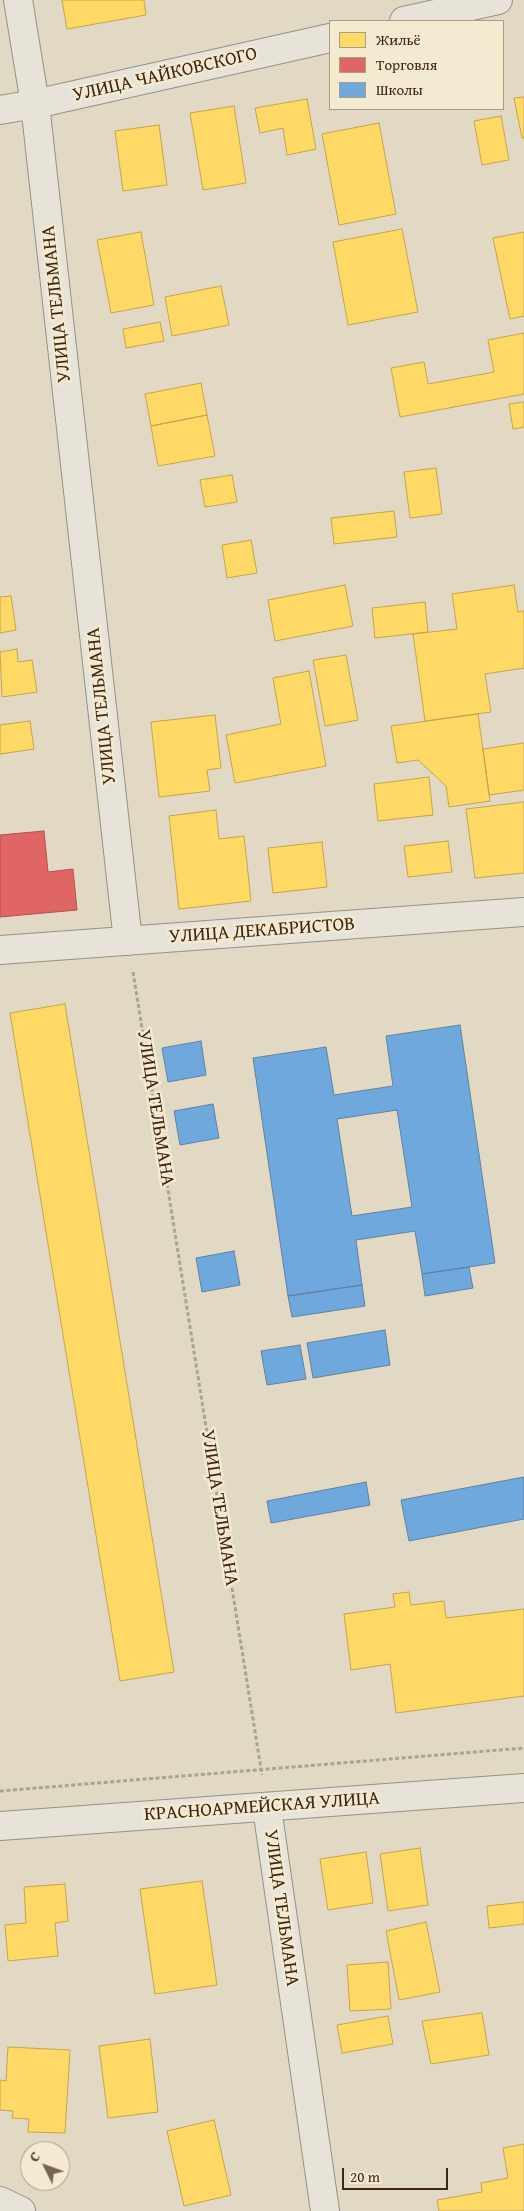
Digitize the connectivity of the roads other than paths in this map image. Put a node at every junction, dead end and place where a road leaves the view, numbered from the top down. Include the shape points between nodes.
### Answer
1 (18, 0) edge
2 (498, 0) edge
3 (408, 20) edge
4 (329, 38) edge
5 (35, 104) junction
6 (0, 110) edge
7 (524, 912) edge
8 (128, 941) junction
9 (0, 950) edge
10 (524, 1788) edge
11 (267, 1808) junction
12 (0, 1826) edge
13 (0, 2202) edge
14 (21, 2211) edge
15 (325, 2211) edge

1 - 5 street, УЛИЦА ТЕЛЬМАНА
2 - 3 street
4 - 5 street, УЛИЦА ЧАЙКОВСКОГО
5 - 6 street, УЛИЦА ЧАЙКОВСКОГО
5 - 8 street, УЛИЦА ТЕЛЬМАНА
7 - 8 street, УЛИЦА ДЕКАБРИСТОВ
8 - 9 street, УЛИЦА ДЕКАБРИСТОВ
10 - 11 street, КРАСНОАРМЕЙСКАЯ УЛИЦА
11 - 12 street, КРАСНОАРМЕЙСКАЯ УЛИЦА
11 - 15 street, УЛИЦА ТЕЛЬМАНА
13 - 14 street

